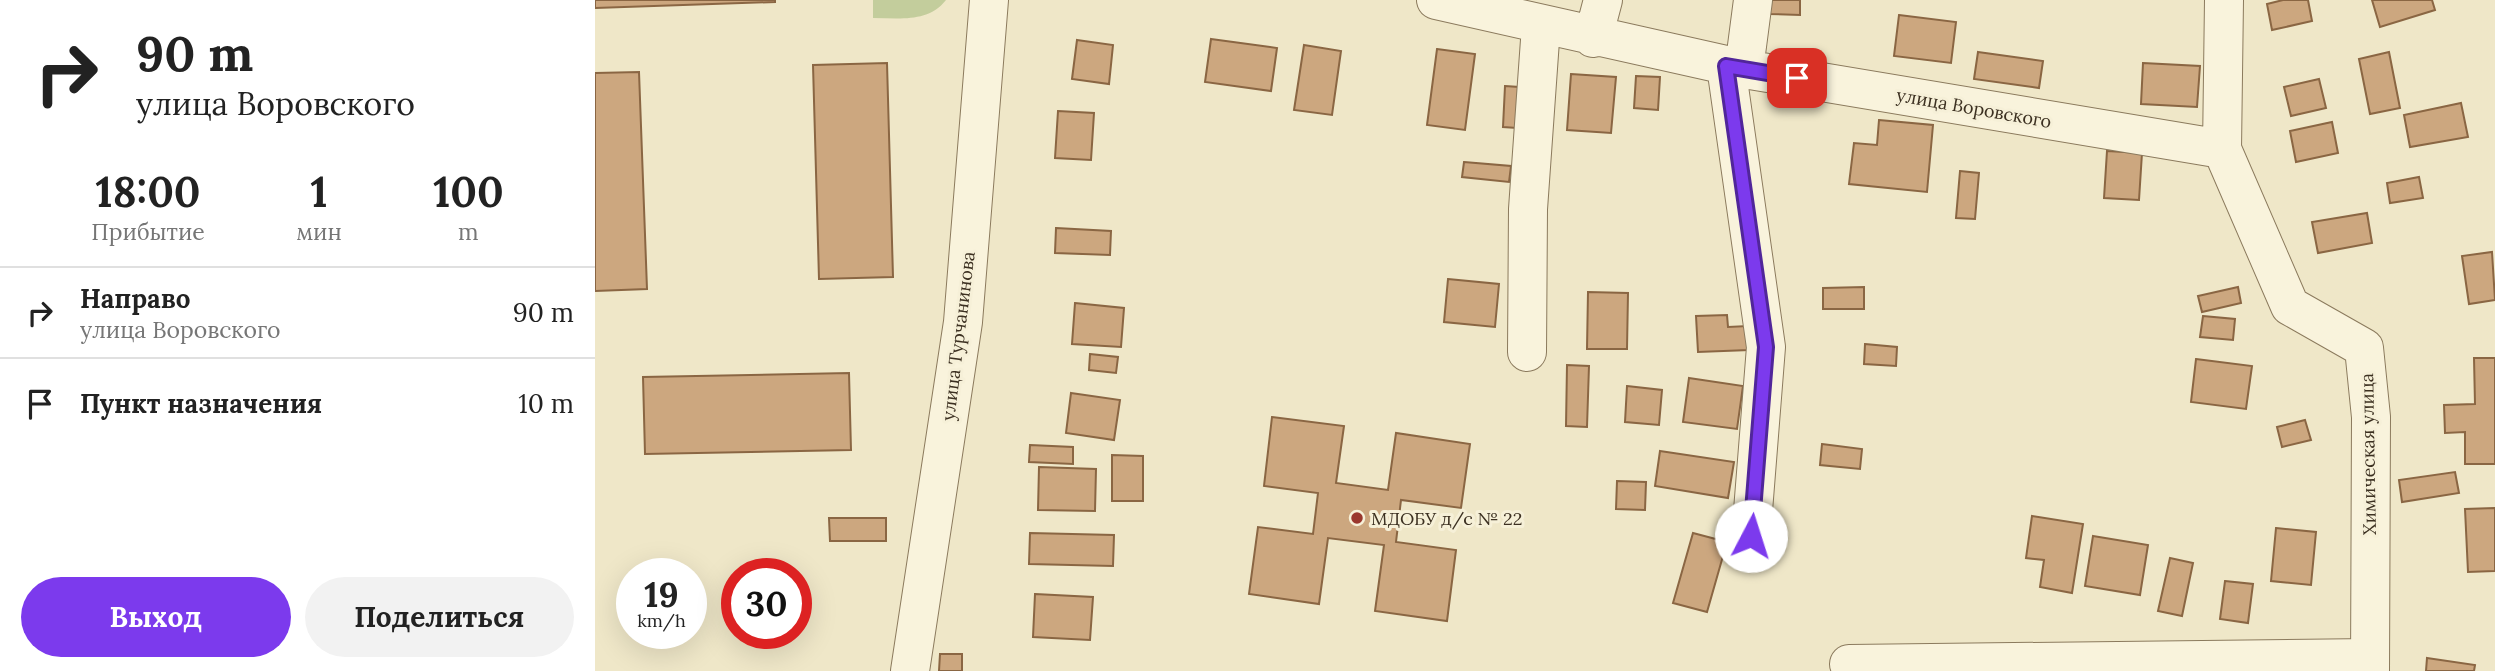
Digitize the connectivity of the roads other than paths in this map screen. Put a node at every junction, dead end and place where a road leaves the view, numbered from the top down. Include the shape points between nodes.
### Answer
1 (989, 0) edge
2 (1436, 0) edge
3 (1603, 0) edge
4 (1753, 0) edge
5 (2224, 0) edge
6 (1541, 26) junction
7 (1593, 38) junction
8 (1735, 67) junction
9 (2222, 149) junction
10 (1527, 352) dead end
11 (1751, 536) dead end
12 (1849, 664) dead end
13 (2370, 665) edge
14 (910, 671) edge

1 - 14 street, улица Турчанинова via 962,331
2 - 6 street, улица Воровского
3 - 7 street
4 - 8 street
5 - 9 street, Химическая улица
6 - 7 street, улица Воровского
6 - 10 street via 1528,208
7 - 8 street, улица Воровского
8 - 9 street, улица Воровского
8 - 11 street via 1766,347
9 - 13 street, Химическая улица via 2290,306 2364,348 2371,417
12 - 13 street

